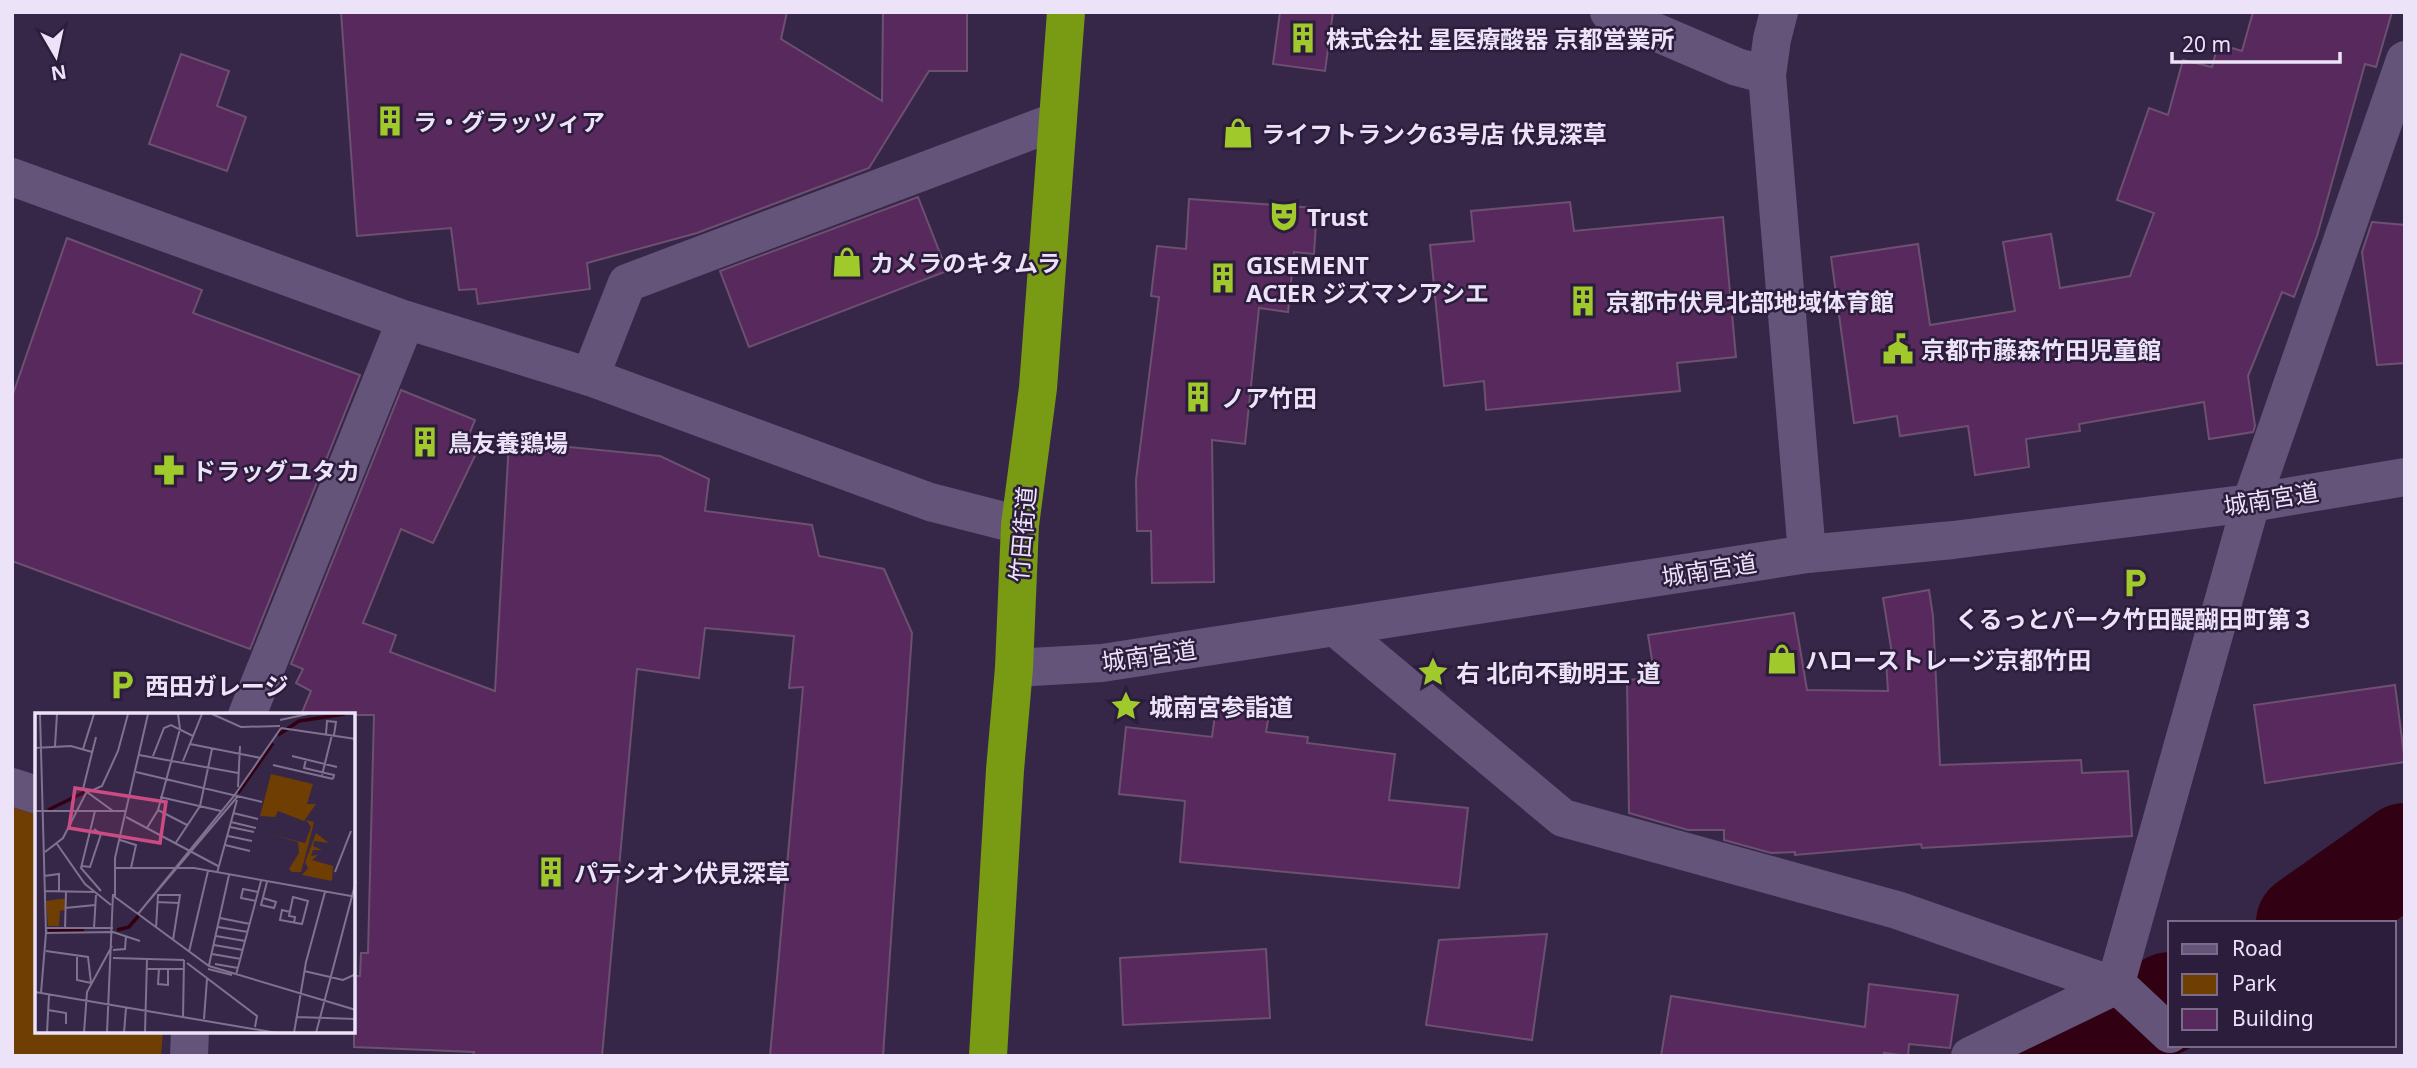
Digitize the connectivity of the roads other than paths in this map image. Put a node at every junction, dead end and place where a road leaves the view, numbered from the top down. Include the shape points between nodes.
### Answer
1 (1066, 12) edge
2 (1609, 12) edge
3 (1779, 12) edge
4 (2405, 60) edge
5 (1767, 75) junction
6 (1057, 121) junction
7 (12, 177) edge
8 (406, 320) junction
9 (590, 377) junction
10 (2405, 477) edge
11 (2251, 503) junction
12 (1020, 525) junction
13 (1807, 554) junction
14 (1336, 628) junction
15 (1014, 668) junction
16 (248, 713) edge
17 (12, 787) edge
18 (35, 794) edge
19 (2120, 989) junction
20 (2168, 1032) edge
21 (190, 1033) edge
22 (189, 1056) edge
23 (988, 1056) edge
24 (1970, 1056) edge

1 - 6 highway, 竹田街道
2 - 5 street via 1737,67
3 - 5 street
4 - 11 street
5 - 13 street
6 - 9 street via 627,283
6 - 12 highway, 竹田街道 via 1038,388
7 - 8 street
8 - 9 street
8 - 16 street
9 - 12 street via 930,502
10 - 11 street, 城南宮道
11 - 13 street, 城南宮道
11 - 19 street
12 - 15 highway, 竹田街道
13 - 14 street, 城南宮道
14 - 15 street, 城南宮道 via 1102,663
14 - 19 street via 1563,818 1897,910
15 - 23 highway, 竹田街道
17 - 18 street
19 - 20 street
19 - 24 street
21 - 22 street

